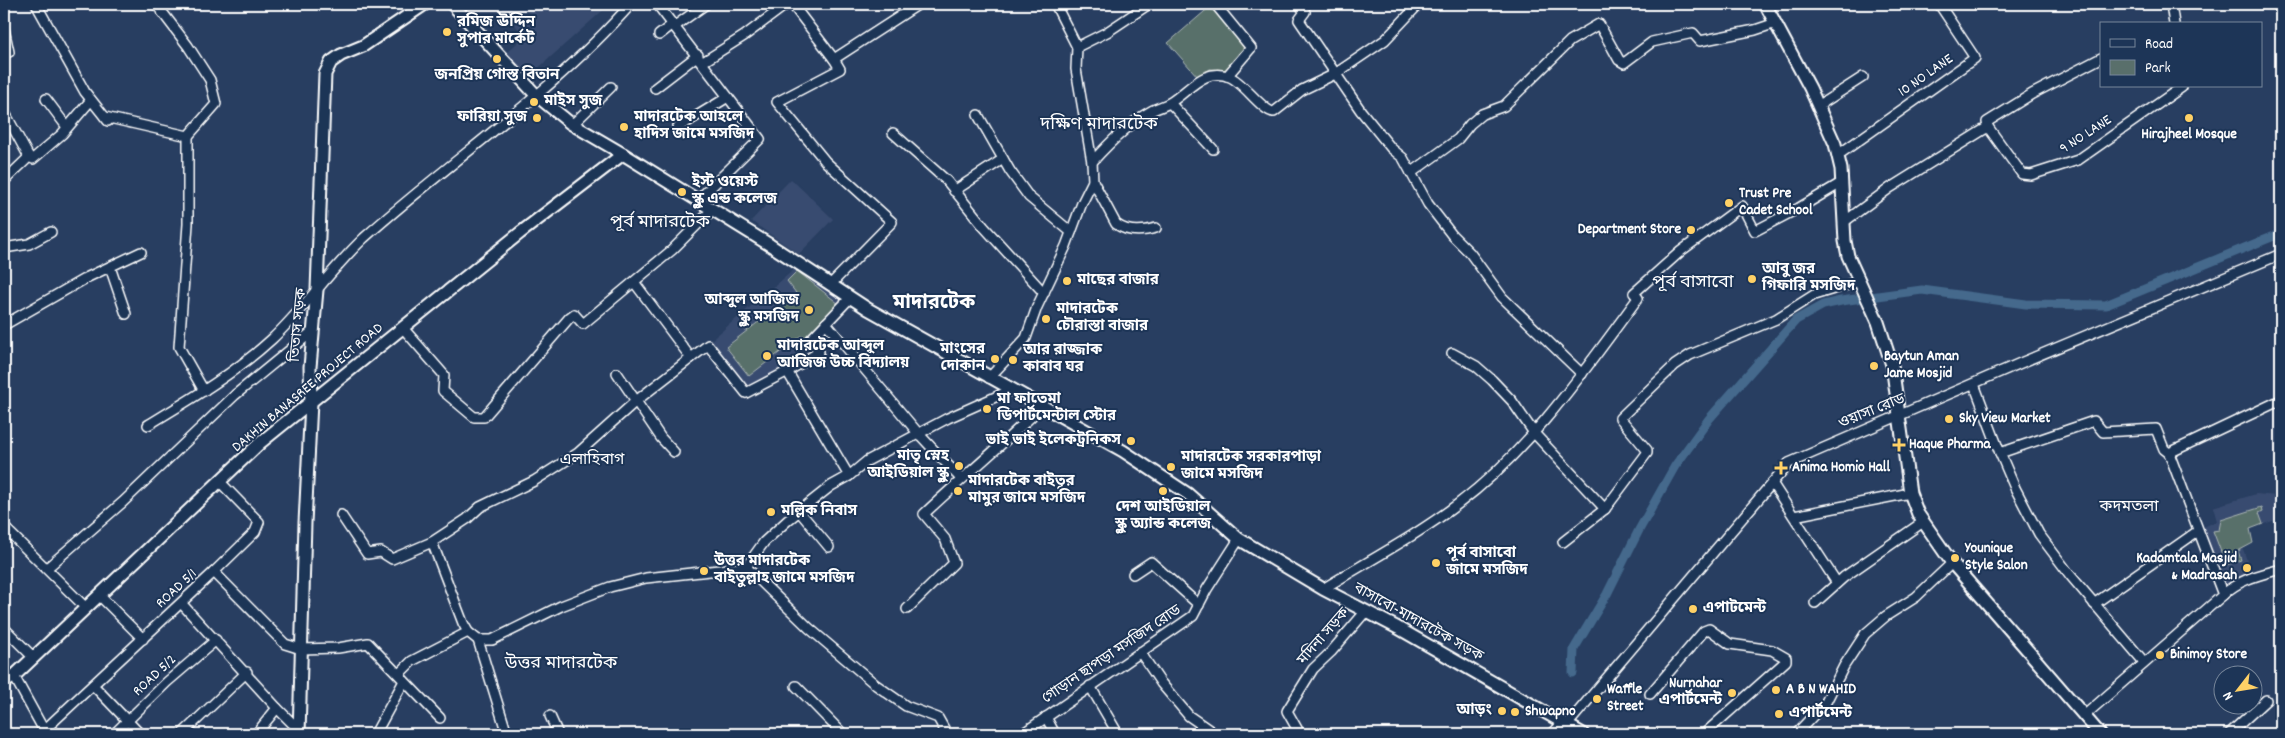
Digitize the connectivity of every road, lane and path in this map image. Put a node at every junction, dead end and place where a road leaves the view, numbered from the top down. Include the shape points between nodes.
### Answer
1 (36, 4) edge
2 (156, 4) edge
3 (425, 4) edge
4 (452, 4) edge
5 (631, 4) edge
6 (658, 4) edge
7 (706, 4) edge
8 (787, 4) edge
9 (792, 4) edge
10 (919, 4) edge
11 (1055, 4) edge
12 (1215, 4) edge
13 (1299, 4) edge
14 (1419, 4) edge
15 (1765, 4) edge
16 (1939, 4) edge
17 (2171, 4) edge
18 (1145, 5) edge
19 (1776, 22) junction
20 (2174, 22) edge
21 (674, 25) junction
22 (4, 29) edge
23 (659, 35) dead end
24 (1078, 47) junction
25 (4, 54) edge
26 (700, 59) junction
27 (834, 59) junction
28 (2100, 59) edge
29 (1335, 74) junction
30 (1227, 76) junction
31 (1863, 77) dead end
32 (611, 87) dead end
33 (655, 88) dead end
34 (2181, 88) edge
35 (536, 95) junction
36 (728, 97) junction
37 (46, 100) dead end
38 (91, 100) junction
39 (1170, 103) junction
40 (1818, 106) junction
41 (4, 111) edge
42 (978, 115) dead end
43 (572, 125) junction
44 (67, 127) junction
45 (1988, 127) junction
46 (677, 128) dead end
47 (893, 132) dead end
48 (188, 136) junction
49 (1214, 149) dead end
50 (623, 154) junction
51 (1838, 155) junction
52 (29, 156) junction
53 (1003, 159) junction
54 (1092, 162) junction
55 (1411, 173) junction
56 (4, 181) edge
57 (1093, 181) junction
58 (1841, 183) junction
59 (954, 191) junction
60 (698, 200) junction
61 (713, 210) junction
62 (1844, 222) junction
63 (1156, 228) dead end
64 (51, 232) dead end
65 (1072, 232) junction
66 (4, 248) edge
67 (141, 252) dead end
68 (2281, 254) edge
69 (110, 266) junction
70 (634, 282) junction
71 (830, 285) junction
72 (1863, 287) junction
73 (317, 290) junction
74 (1044, 293) junction
75 (850, 298) junction
76 (126, 314) dead end
77 (826, 323) junction
78 (4, 325) edge
79 (404, 328) junction
80 (314, 331) junction
81 (1452, 353) dead end
82 (691, 358) junction
83 (787, 371) junction
84 (618, 373) dead end
85 (1582, 374) junction
86 (989, 378) junction
87 (1974, 384) junction
88 (1012, 390) junction
89 (204, 391) junction
90 (2281, 400) edge
91 (636, 401) junction
92 (311, 402) junction
93 (1042, 406) junction
94 (1900, 415) junction
95 (148, 425) dead end
96 (918, 433) junction
97 (1534, 433) junction
98 (674, 452) dead end
99 (2000, 453) junction
100 (2169, 453) junction
101 (849, 476) junction
102 (961, 479) junction
103 (221, 483) junction
104 (1772, 483) junction
105 (1910, 492) junction
106 (1605, 509) junction
107 (799, 511) junction
108 (341, 515) dead end
109 (1794, 516) junction
110 (1923, 522) junction
111 (4, 527) edge
112 (2198, 531) junction
113 (1239, 540) junction
114 (432, 542) junction
115 (1563, 542) dead end
116 (829, 547) dead end
117 (1952, 562) junction
118 (746, 567) junction
119 (47, 568) junction
120 (2281, 568) edge
121 (214, 572) junction
122 (1133, 574) dead end
123 (1837, 583) junction
124 (1322, 589) junction
125 (99, 595) junction
126 (2223, 595) junction
127 (1816, 603) dead end
128 (182, 604) junction
129 (2094, 604) junction
130 (1199, 605) junction
131 (85, 608) junction
132 (907, 610) dead end
133 (1366, 611) junction
134 (4, 628) edge
135 (468, 632) junction
136 (143, 639) junction
137 (216, 640) junction
138 (478, 640) junction
139 (301, 649) junction
140 (1140, 652) junction
141 (34, 658) junction
142 (2144, 662) junction
143 (246, 672) junction
144 (14, 676) junction
145 (402, 678) junction
146 (4, 683) edge
147 (92, 685) junction
148 (796, 686) dead end
149 (1090, 686) junction
150 (1650, 694) dead end
151 (2266, 700) dead end
152 (277, 708) junction
153 (2085, 715) junction
154 (550, 716) dead end
155 (1046, 717) junction
156 (440, 718) dead end
157 (128, 721) junction
158 (1565, 724) junction
159 (299, 732) edge
160 (44, 733) edge
161 (114, 734) edge
162 (140, 734) edge
163 (182, 734) edge
164 (256, 734) edge
165 (375, 734) edge
166 (507, 734) edge
167 (558, 734) edge
168 (843, 734) edge
169 (947, 734) edge
170 (1022, 734) edge
171 (1055, 734) edge
172 (1118, 734) edge
173 (1215, 734) edge
174 (1300, 734) edge
175 (1552, 734) edge
176 (1583, 734) edge
177 (1704, 734) edge
178 (1796, 734) edge
179 (2100, 734) edge
180 (2229, 734) edge

1 - 38 street
2 - 48 street via 210,80 216,104
3 - 73 street, তিতাস সড়ক via 363,46 341,55 331,62 325,74
4 - 35 street, বাসাবো-মাদারটেক সড়ক
5 - 35 street
6 - 21 street
7 - 21 street
8 - 26 street via 744,36
9 - 27 street
10 - 27 street
11 - 24 street
12 - 30 street via 1251,48
13 - 29 street via 1305,12 1299,20
14 - 29 street via 1385,40
15 - 19 street
16 - 51 street, 10 NO LANE via 1975,58
17 - 20 street
18 - 24 street via 1107,32
19 - 40 street
19 - 55 street via 1731,36 1700,40 1693,33 1652,42 1624,63 1619,60 1599,24 1570,41 1504,106 1482,114 1458,139
21 - 23 street
21 - 26 street
22 - 25 street via 9,52
24 - 54 street via 1076,69
26 - 33 street
26 - 36 street
27 - 71 street via 840,69 777,102 826,162 892,222
28 - 45 street via 2013,105 1987,122
29 - 30 street via 1302,90 1271,113 1255,96
29 - 55 street via 1377,132 1403,158
30 - 39 street via 1217,74 1201,78
31 - 40 street
32 - 43 street
34 - 45 street, 9 NO LANE via 2078,160 2032,175 2022,174
35 - 43 street, বাসাবো-মাদারটেক সড়ক
35 - 73 street via 363,240
36 - 46 street
36 - 60 street via 760,139
37 - 44 street
38 - 44 street
38 - 48 street via 107,120
39 - 49 street
39 - 54 street via 1124,129
40 - 51 street
41 - 52 street
42 - 53 street
43 - 50 street, বাসাবো-মাদারটেক সড়ক
44 - 52 street via 33,159
45 - 62 street via 1890,188
47 - 59 street
48 - 89 street via 188,224 180,347
50 - 60 street, বাসাবো-মাদারটেক সড়ক
50 - 79 street, DAKHIN BANASREE PROJECT ROAD
51 - 58 street
52 - 56 street
53 - 59 street
53 - 65 street via 1029,197
54 - 57 street
55 - 85 street via 1428,204 1470,252 1502,297
57 - 63 street via 1121,228 1142,232
57 - 65 street
58 - 62 street
58 - 85 street via 1755,231 1742,206 1681,250 1634,293 1638,298
59 - 74 street
60 - 61 street, বাসাবো-মাদারটেক সড়ক
61 - 70 street
61 - 71 street, বাসাবো-মাদারটেক সড়ক
62 - 72 street via 1848,256
64 - 66 street via 29,244
65 - 74 street
67 - 69 street
68 - 87 street, ওয়াসা রোড
69 - 76 street
69 - 78 street
70 - 79 street via 584,324 574,314 570,317 484,417 478,418 443,391 444,375
70 - 82 street
71 - 75 street, বাসাবো-মাদারটেক সড়ক
72 - 94 street via 1890,358
72 - 106 street via 1814,295 1776,319 1690,355 1675,365 1620,418 1648,451
73 - 80 street, তিতাস সড়ক
73 - 89 street via 272,339
74 - 86 street via 1026,338
75 - 77 street
75 - 86 street, বাসাবো-মাদারটেক সড়ক
77 - 83 street via 811,340 819,352
77 - 96 street
79 - 92 street, DAKHIN BANASREE PROJECT ROAD
80 - 92 street, তিতাস সড়ক
80 - 119 street via 235,395 123,502
81 - 97 street via 1476,366 1492,380 1512,401
82 - 83 street via 708,345 746,393
82 - 91 street
83 - 101 street
84 - 91 street
85 - 97 street
86 - 88 street, বাসাবো-মাদারটেক সড়ক
87 - 94 street, ওয়াসা রোড
87 - 99 street
88 - 93 street, বাসাবো-মাদারটেক সড়ক
88 - 96 street
89 - 95 street
90 - 100 street
91 - 98 street
91 - 114 street via 570,458 534,481 480,508
92 - 103 street, DAKHIN BANASREE PROJECT ROAD via 260,443
92 - 139 street, তিতাস সড়ক
93 - 102 street
93 - 113 street, বাসাবো-মাদারটেক সড়ক via 1123,451 1188,494
94 - 104 street, ওয়াসা রোড via 1789,463
94 - 105 street
96 - 101 street via 866,461
96 - 102 street
97 - 106 street
97 - 124 street via 1458,504
99 - 100 street via 2094,421 2103,432 2156,429
99 - 129 street via 2039,534
100 - 112 street
101 - 107 street
102 - 132 street via 924,514 945,539 954,563
103 - 121 street via 259,522 255,532
103 - 125 street, DAKHIN BANASREE PROJECT ROAD
104 - 109 street
104 - 158 street, ওয়াসা রোড
105 - 109 street
105 - 110 street
106 - 115 street
107 - 116 street
107 - 118 street via 764,542
108 - 114 street via 367,554 381,552 392,559
109 - 123 street
110 - 117 street
110 - 123 street
111 - 119 street
112 - 126 street
112 - 129 street
113 - 124 street, বাসাবো-মাদারটেক সড়ক
113 - 130 street, গোড়ান ছাপড়া মসজিদ রোড
114 - 135 street
117 - 153 street
117 - 178 street via 1916,597 1865,634 1826,702
118 - 138 street via 646,578 610,587 561,606 492,640
118 - 169 street via 809,628 876,685 906,706 938,718
119 - 131 street
120 - 126 street via 2233,585
121 - 128 street, ROAD 5/1
121 - 139 street, ROAD 5/1 via 285,644
122 - 130 street via 1150,562
123 - 127 street
124 - 133 street, বাসাবো-মাদারটেক সড়ক
125 - 131 street, DAKHIN BANASREE PROJECT ROAD
125 - 136 street
126 - 142 street
128 - 136 street, ROAD 5/1
128 - 137 street
129 - 142 street
130 - 140 street, গোড়ান ছাপড়া মসজিদ রোড via 1193,616
131 - 141 street, DAKHIN BANASREE PROJECT ROAD
133 - 158 street, বাসাবো-মাদারটেক সড়ক
133 - 174 street, মদিনা সড়ক via 1313,669 1287,711
134 - 141 street
135 - 138 street
135 - 145 street via 412,661
136 - 147 street, ROAD 5/1
137 - 143 street
137 - 157 street, ROAD 5/2
138 - 166 street
139 - 145 street, ROAD 5/1 via 368,643
139 - 159 street, তিতাস সড়ক
140 - 149 street, গোড়ান ছাপড়া মসজিদ রোড
140 - 173 street via 1161,684 1189,716
141 - 144 street, DAKHIN BANASREE PROJECT ROAD
142 - 153 street
143 - 152 street
143 - 163 street
144 - 146 street, DAKHIN BANASREE PROJECT ROAD
144 - 160 street
145 - 156 street
145 - 165 street
147 - 157 street
147 - 160 street, ROAD 5/1
148 - 168 street
149 - 155 street, গোড়ান ছাপড়া মসজিদ রোড
149 - 172 street
150 - 177 street via 1709,629 1730,644 1772,650 1786,658
151 - 180 street
152 - 159 street
152 - 164 street
153 - 179 street
154 - 167 street
155 - 170 street, গোড়ান ছাপড়া মসজিদ রোড
155 - 171 street
157 - 161 street, ROAD 5/2
157 - 162 street
158 - 175 street, ওয়াসা রোড
158 - 176 street, বাসাবো-মাদারটেক সড়ক

